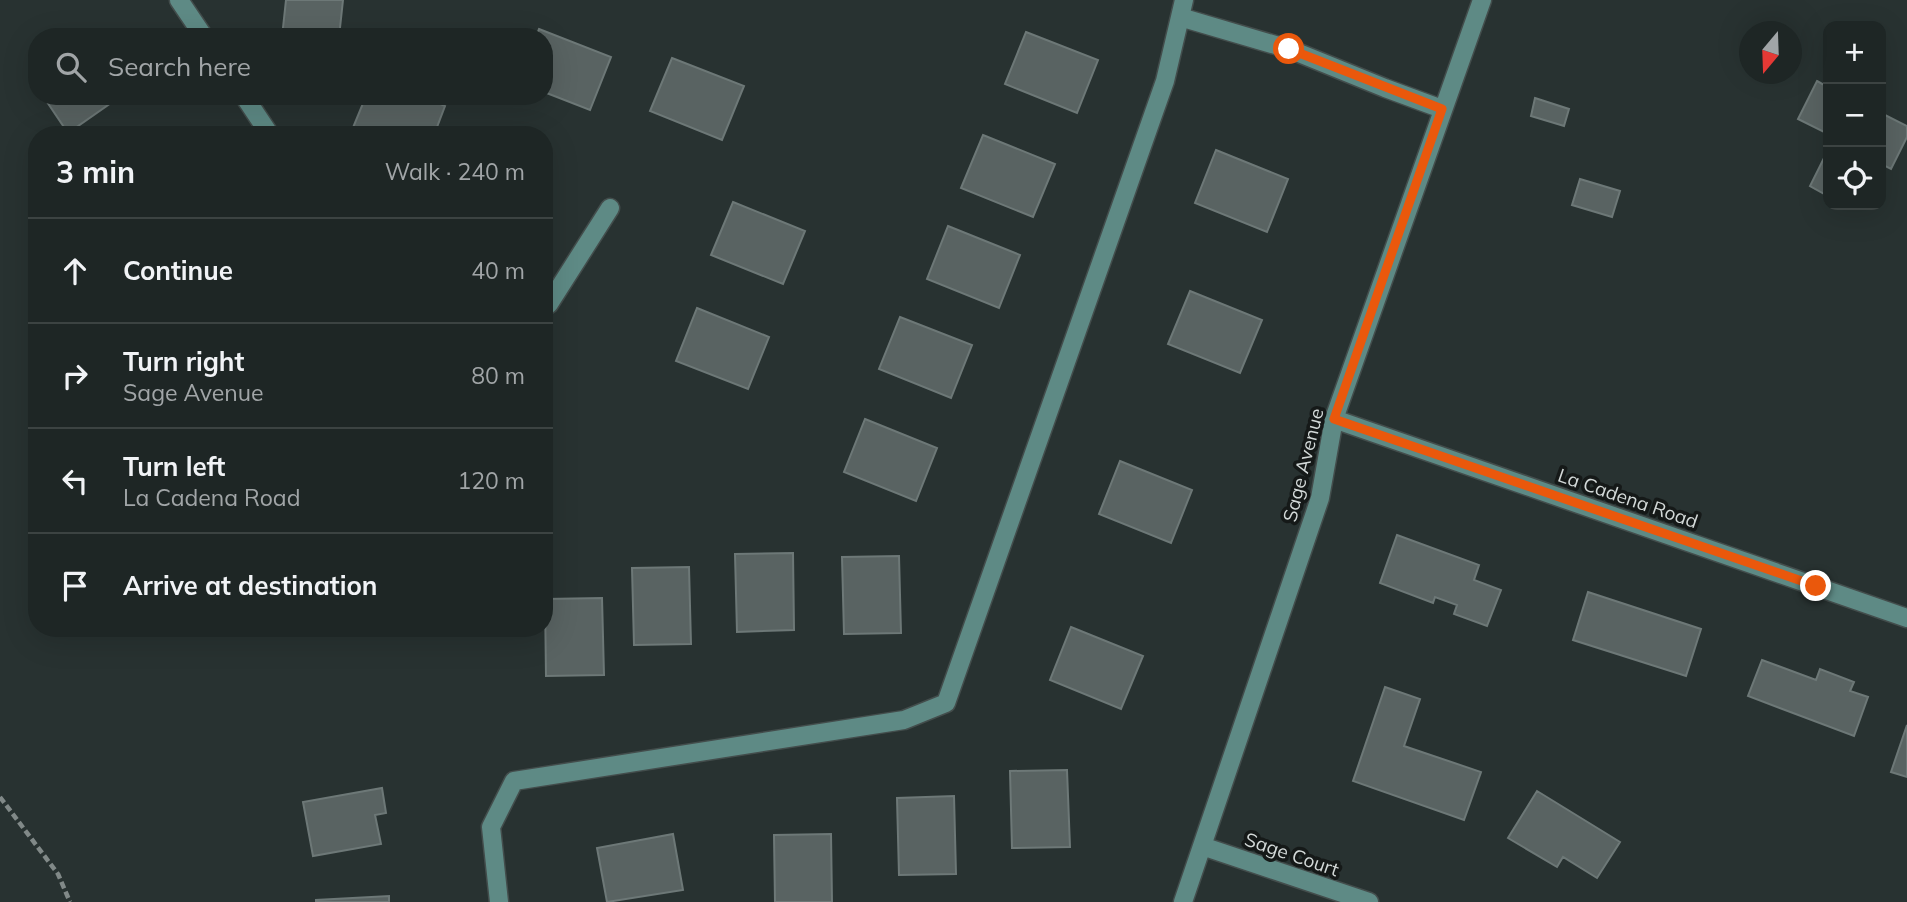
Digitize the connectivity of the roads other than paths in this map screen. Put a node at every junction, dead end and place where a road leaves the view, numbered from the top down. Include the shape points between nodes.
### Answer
1 (178, 0) edge
2 (1482, 0) edge
3 (1182, 8) edge
4 (198, 28) edge
5 (250, 105) edge
6 (1442, 109) junction
7 (264, 126) edge
8 (610, 208) dead end
9 (553, 298) edge
10 (1334, 419) junction
11 (1907, 618) edge
12 (1202, 846) junction
13 (499, 902) edge
14 (1183, 902) edge
15 (1369, 902) edge

1 - 4 street
2 - 6 street, Sage Avenue
3 - 6 street
3 - 13 street via 1165,81 946,703 904,720 514,781 491,827
5 - 7 street
6 - 10 street, Sage Avenue
8 - 9 street
10 - 11 street, La Cadena Road
10 - 12 street, Sage Avenue via 1320,498
12 - 14 street, Sage Avenue
12 - 15 street, Sage Court

